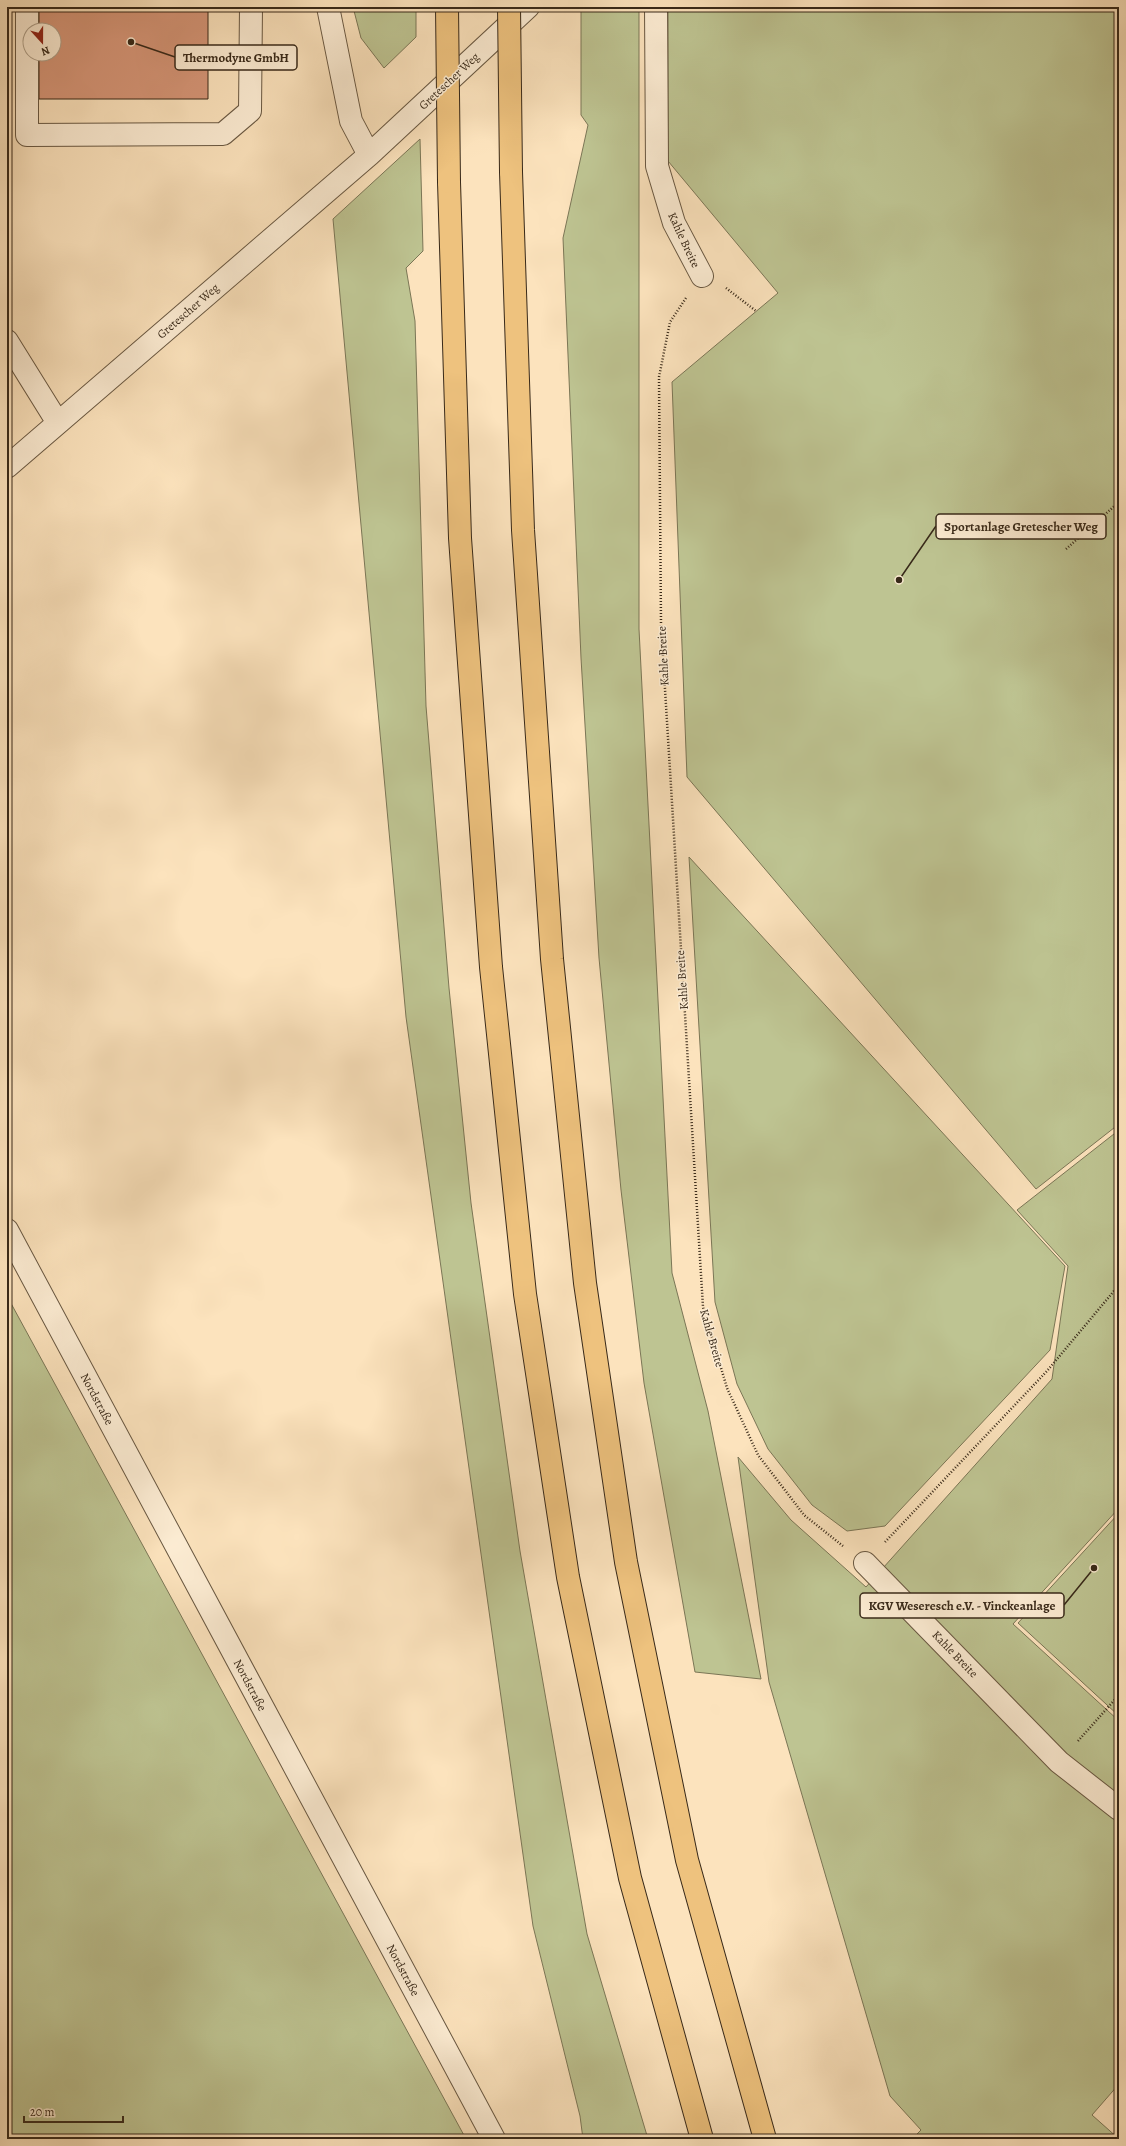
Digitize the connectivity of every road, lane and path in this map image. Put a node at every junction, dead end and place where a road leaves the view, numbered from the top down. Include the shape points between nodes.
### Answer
1 (27, 7) edge
2 (251, 7) edge
3 (328, 7) edge
4 (447, 7) edge
5 (509, 7) edge
6 (528, 7) edge
7 (656, 7) edge
8 (369, 155) junction
9 (702, 276) junction
10 (756, 311) dead end
11 (7, 341) edge
12 (58, 423) junction
13 (7, 467) edge
14 (1119, 502) edge
15 (1066, 549) dead end
16 (7, 1230) edge
17 (1119, 1285) edge
18 (865, 1563) junction
19 (1119, 1695) edge
20 (1059, 1762) junction
21 (1119, 1809) edge
22 (494, 2139) edge
23 (702, 2139) edge
24 (764, 2139) edge

1 - 2 street via 27,135 223,134 250,111
3 - 8 street via 351,121
4 - 23 highway, bridge via 449,182 461,546 491,968 525,1294 568,1577 630,1878
5 - 24 highway, bridge via 511,172 523,530 550,943 585,1283 626,1562 685,1852
6 - 8 street, Gretescher Weg
7 - 9 street, Kahle Breite via 657,166 674,223
8 - 12 street, Gretescher Weg
9 - 10 path via 731,291
9 - 18 path, Kahle Breite via 670,322 659,377 661,624 703,1307 727,1388 758,1455 804,1515
11 - 12 street
12 - 13 street, Gretescher Weg
14 - 15 path
16 - 22 street, Nordstraße
17 - 18 path via 1046,1371
18 - 20 street, Kahle Breite
19 - 20 path
20 - 21 street, Kahle Breite

